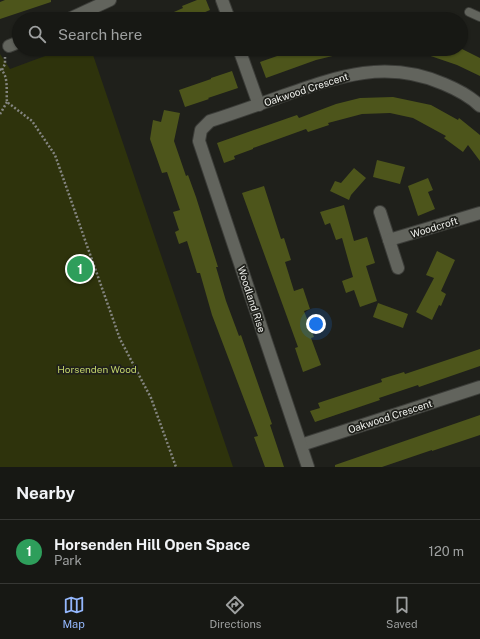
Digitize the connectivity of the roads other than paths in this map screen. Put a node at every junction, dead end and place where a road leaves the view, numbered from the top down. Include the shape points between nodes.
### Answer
1 (110, 0) edge
2 (222, 0) edge
3 (85, 12) edge
4 (226, 12) edge
5 (469, 12) dead end
6 (480, 17) edge
7 (242, 56) edge
8 (259, 105) junction
9 (480, 106) edge
10 (201, 130) joint
11 (380, 212) dead end
12 (480, 213) edge
13 (389, 240) junction
14 (398, 268) dead end
15 (480, 387) edge
16 (301, 445) junction
17 (308, 467) edge

1 - 3 street
2 - 4 street
5 - 6 lane
7 - 8 street
8 - 9 street, Oakwood Crescent via 325,81 356,73 384,70 409,72 433,79 455,89
8 - 10 street, Oakwood Crescent via 210,121
10 - 16 street, Woodland Rise via 199,141
11 - 13 street
12 - 13 street, Woodcroft
13 - 14 street
15 - 16 street, Oakwood Crescent
16 - 17 street, Woodland Rise

